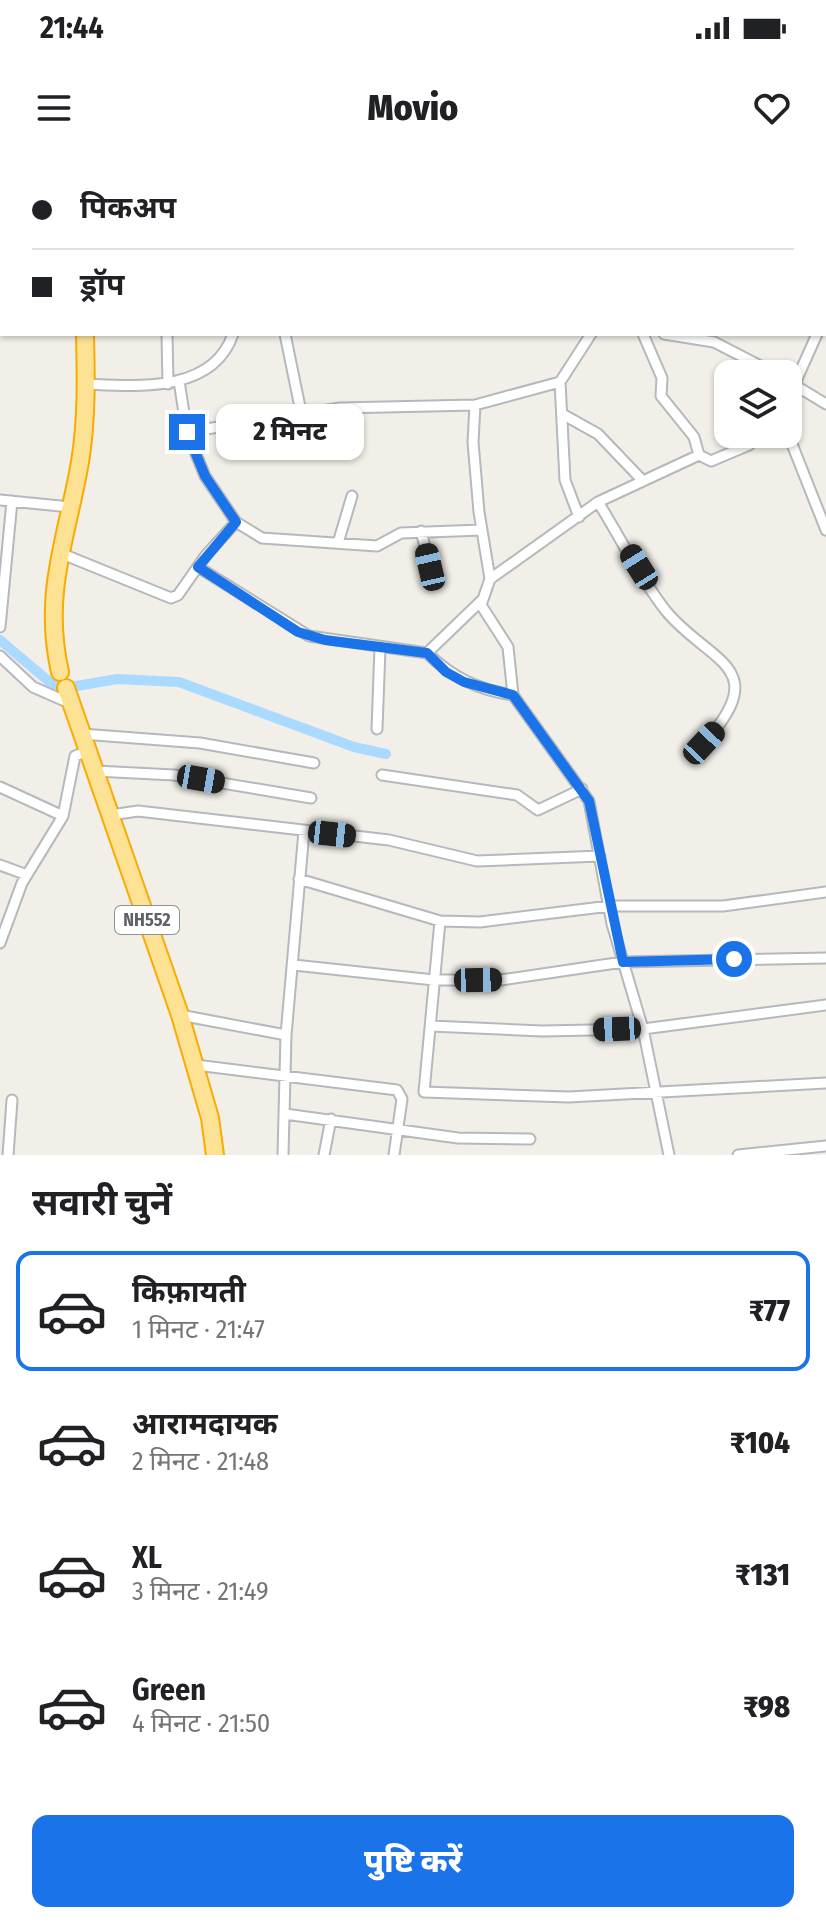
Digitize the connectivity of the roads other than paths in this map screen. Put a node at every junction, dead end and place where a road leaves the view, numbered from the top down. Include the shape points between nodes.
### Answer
1 (85, 336) edge
2 (167, 336) edge
3 (232, 336) edge
4 (285, 336) edge
5 (590, 336) edge
6 (644, 336) edge
7 (676, 336) edge
8 (816, 336) edge
9 (749, 360) edge
10 (802, 362) edge
11 (179, 381) junction
12 (560, 382) junction
13 (85, 384) junction
14 (168, 384) junction
15 (802, 390) edge
16 (826, 404) edge
17 (475, 405) junction
18 (301, 412) junction
19 (564, 415) junction
20 (187, 432) junction
21 (736, 448) edge
22 (795, 448) edge
23 (699, 455) junction
24 (642, 480) junction
25 (352, 496) dead end
26 (0, 500) edge
27 (12, 501) junction
28 (598, 502) junction
29 (70, 507) junction
30 (579, 517) junction
31 (236, 522) junction
32 (824, 527) edge
33 (482, 530) junction
34 (421, 531) junction
35 (338, 543) junction
36 (59, 552) junction
37 (198, 567) junction
38 (430, 567) dead end
39 (490, 579) junction
40 (481, 601) junction
41 (0, 627) edge
42 (380, 648) junction
43 (427, 653) junction
44 (0, 656) edge
45 (66, 688) junction
46 (513, 695) junction
47 (377, 729) dead end
48 (82, 734) junction
49 (704, 743) dead end
50 (88, 751) junction
51 (314, 763) dead end
52 (95, 771) junction
53 (382, 775) dead end
54 (0, 787) edge
55 (582, 789) junction
56 (311, 798) dead end
57 (111, 815) junction
58 (63, 816) junction
59 (304, 831) junction
60 (600, 856) junction
61 (0, 865) edge
62 (27, 875) junction
63 (299, 879) junction
64 (826, 892) edge
65 (610, 906) junction
66 (440, 921) junction
67 (0, 943) edge
68 (826, 958) edge
69 (623, 962) junction
70 (294, 965) junction
71 (434, 980) junction
72 (826, 1005) edge
73 (180, 1015) junction
74 (431, 1026) junction
75 (643, 1029) junction
76 (286, 1035) junction
77 (196, 1065) junction
78 (286, 1077) junction
79 (826, 1083) edge
80 (654, 1094) junction
81 (12, 1100) dead end
82 (285, 1114) junction
83 (331, 1119) junction
84 (398, 1127) junction
85 (530, 1139) dead end
86 (826, 1146) edge
87 (8, 1155) edge
88 (215, 1155) edge
89 (283, 1155) edge
90 (324, 1155) edge
91 (394, 1155) edge
92 (669, 1155) edge
93 (738, 1155) edge

1 - 13 highway, NH552
2 - 14 street
3 - 11 street via 219,359
4 - 18 street
5 - 12 street
6 - 23 street via 662,378 661,396 694,437
7 - 9 street via 714,342
8 - 10 street
11 - 14 street
11 - 20 street
12 - 17 street
12 - 19 street
13 - 14 street
13 - 29 highway, NH552 via 81,460
15 - 16 street
17 - 18 street
17 - 33 street via 473,442
18 - 20 street
19 - 24 street via 598,434
19 - 30 street via 565,480
20 - 31 street via 205,476
21 - 23 street via 711,461
22 - 32 street
23 - 24 street
24 - 28 street
25 - 35 street
26 - 27 street
27 - 29 street
27 - 41 street
28 - 30 street
28 - 49 street via 667,611 729,667 734,692 728,717
29 - 36 highway, NH552
30 - 39 street
31 - 35 street via 262,538
31 - 37 street
33 - 34 street
33 - 39 street
34 - 35 street via 401,533 377,546
34 - 38 street
36 - 37 street via 165,597 178,595
36 - 45 highway, NH552 via 52,613
37 - 42 street via 298,632
39 - 40 street
40 - 43 street
40 - 46 street via 508,647
42 - 43 street
42 - 47 street
43 - 46 street via 464,682
44 - 45 street via 33,687
45 - 48 highway, NH552
46 - 55 street
48 - 50 highway, NH552
48 - 51 street via 200,743
50 - 52 highway, NH552
50 - 58 street via 75,756
52 - 56 street via 174,775
52 - 57 highway, NH552
53 - 55 street via 517,795 538,810
54 - 58 street
55 - 60 street
57 - 59 street via 138,811
57 - 73 highway, NH552
58 - 62 street
59 - 60 street via 389,840 477,861
59 - 63 street
60 - 65 street
61 - 62 street
62 - 67 street
63 - 66 street
63 - 70 street
64 - 65 street via 723,906
65 - 66 street via 480,922
65 - 69 street
66 - 71 street
68 - 69 street
69 - 71 street via 501,980
69 - 75 street
70 - 71 street
70 - 76 street
71 - 74 street
72 - 75 street
73 - 76 street
73 - 77 highway, NH552
74 - 75 street
74 - 80 street via 424,1092 430,1095
75 - 80 street
76 - 78 street
77 - 78 street
77 - 88 highway, NH552
78 - 82 street
78 - 84 street via 397,1090 402,1099
79 - 80 street
80 - 92 street
81 - 87 street
82 - 83 street
82 - 89 street
83 - 84 street
83 - 90 street
84 - 85 street via 458,1138
84 - 91 street
86 - 93 street

